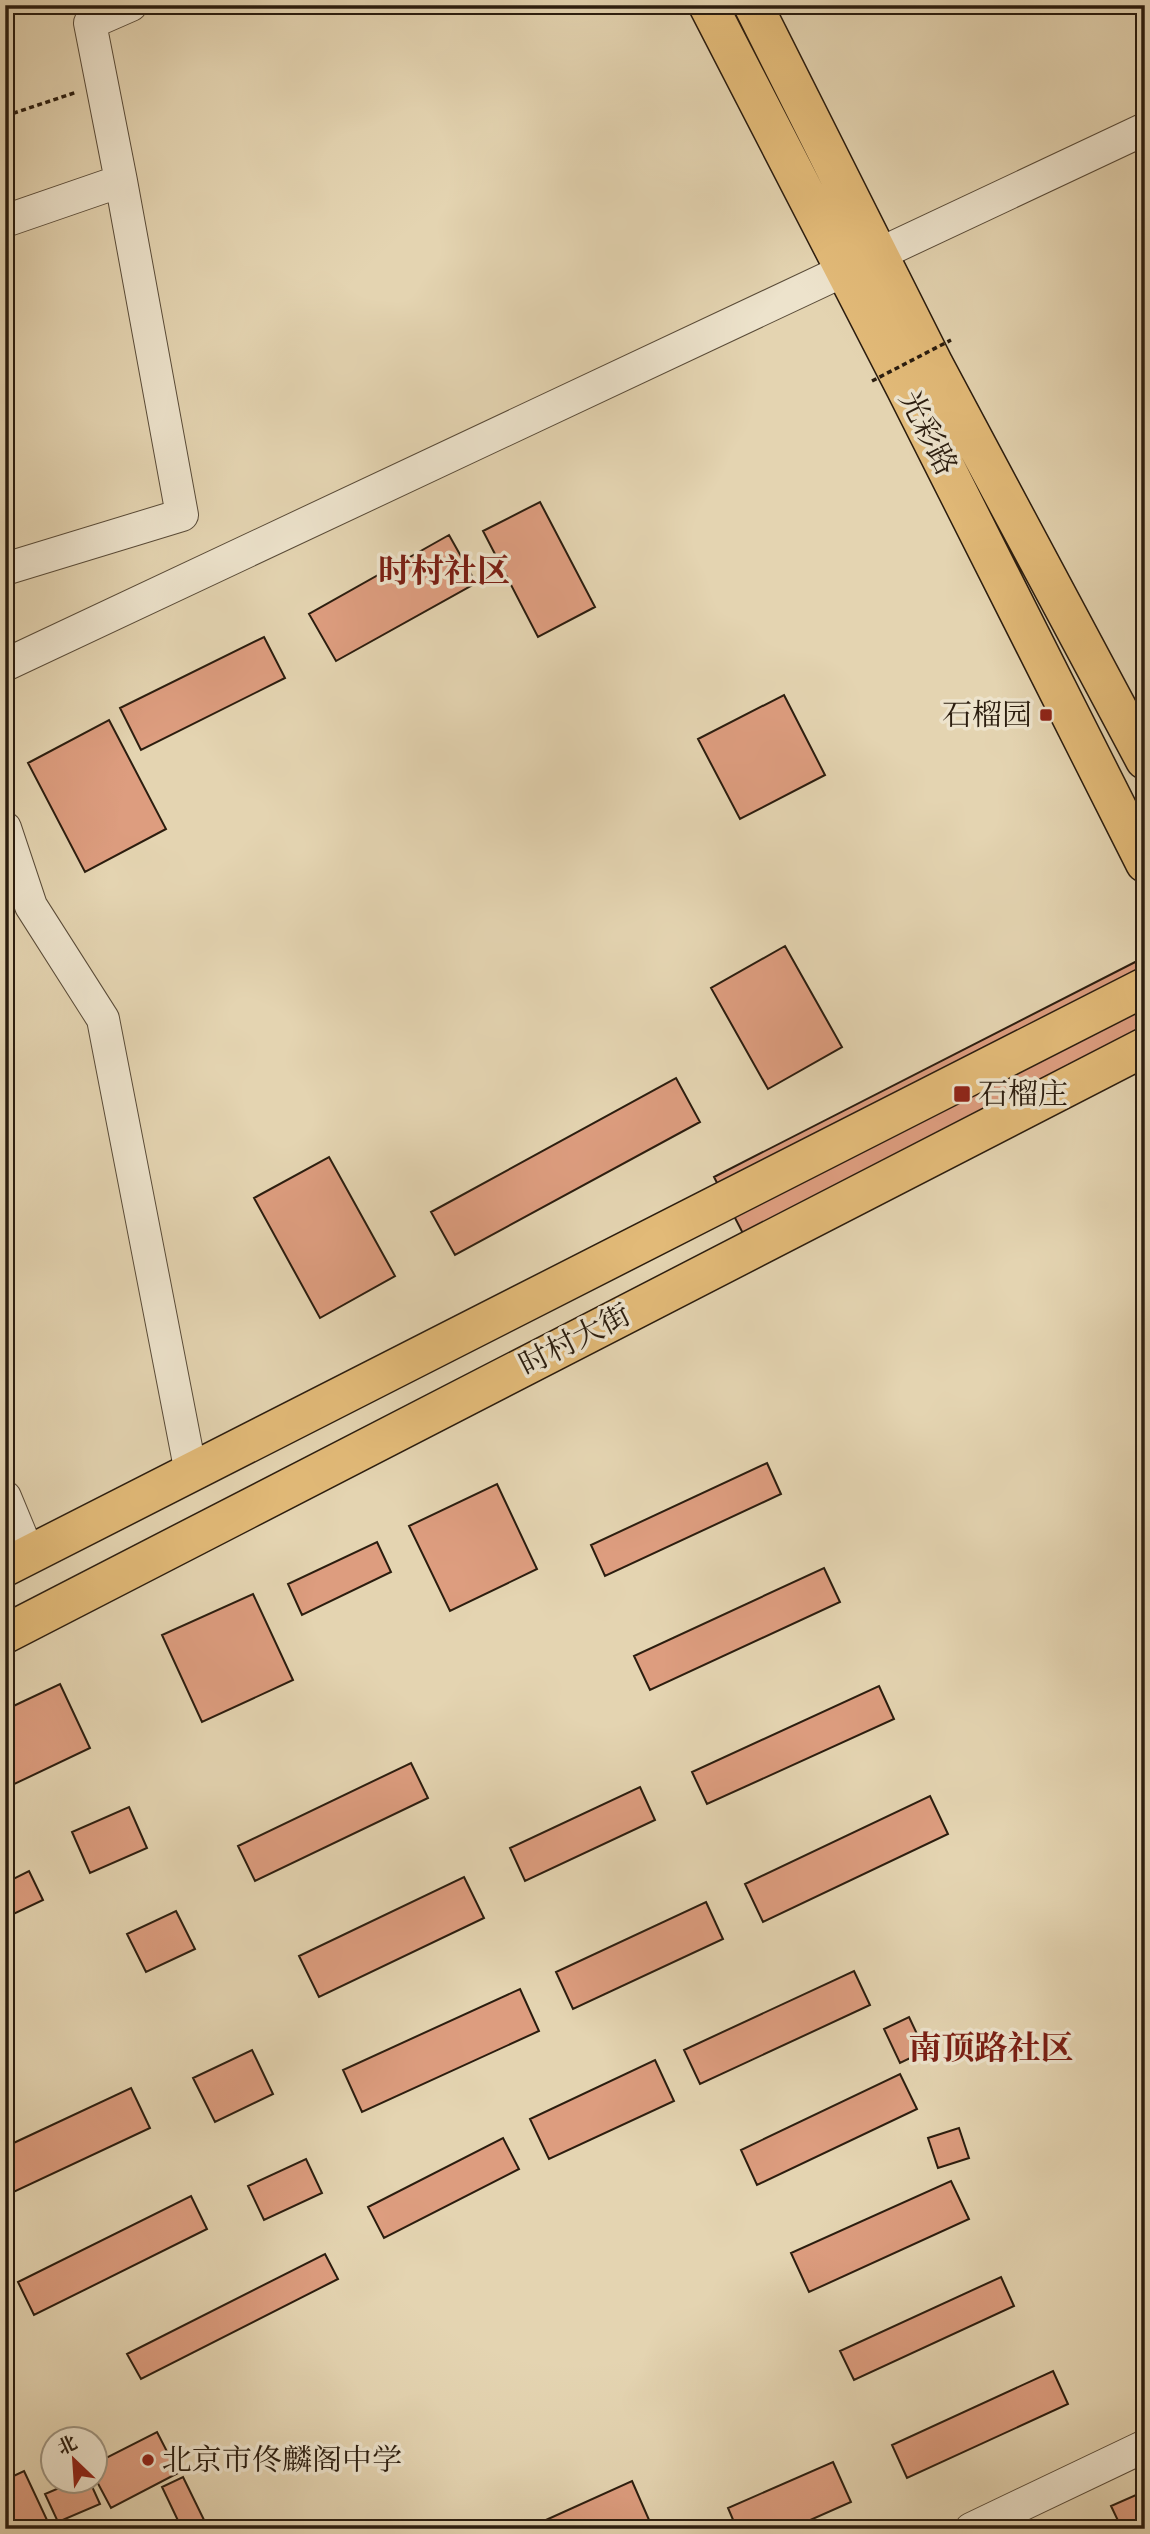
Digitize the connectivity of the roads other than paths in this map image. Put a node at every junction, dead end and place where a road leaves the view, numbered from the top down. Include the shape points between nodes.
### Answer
1 (131, 5) edge
2 (708, 5) edge
3 (753, 5) edge
4 (1145, 129) edge
5 (121, 181) junction
6 (5, 221) edge
7 (862, 263) junction
8 (5, 569) edge
9 (5, 665) edge
10 (1145, 760) edge
11 (5, 828) edge
12 (1145, 863) edge
13 (1145, 987) edge
14 (1145, 1047) edge
15 (191, 1473) junction
16 (5, 1497) edge
17 (17, 1561) edge
18 (5, 1633) edge
19 (1145, 2446) edge
20 (971, 2529) edge

1 - 5 street via 90,23
2 - 7 main road, 光彩路
3 - 7 main road, 光彩路
4 - 7 street
5 - 6 street
5 - 8 street via 182,515
7 - 9 street
7 - 10 main road, 光彩路 via 934,365
7 - 12 main road, 光彩路
11 - 15 street via 31,906 103,1019
13 - 15 main road, 时村大街
14 - 18 main road, 时村大街
15 - 17 main road, 时村大街
16 - 17 street
19 - 20 street

